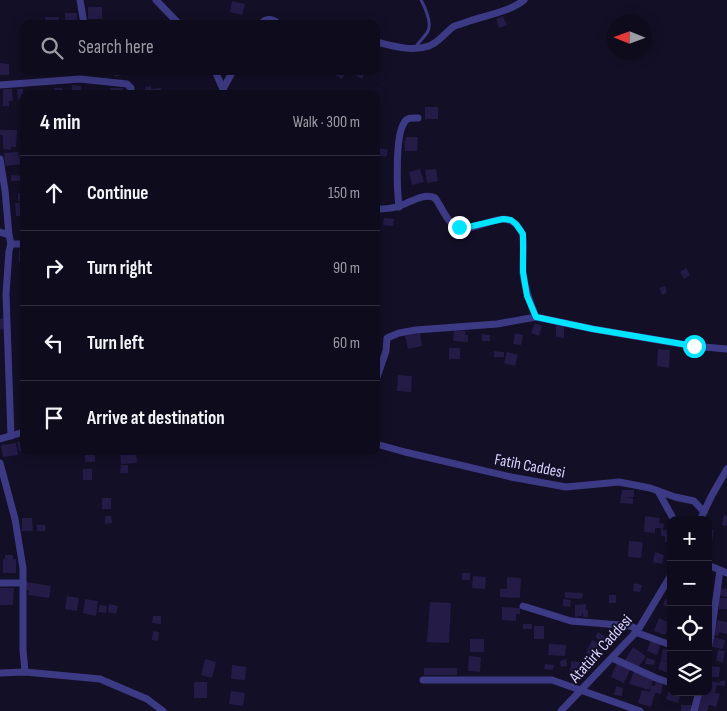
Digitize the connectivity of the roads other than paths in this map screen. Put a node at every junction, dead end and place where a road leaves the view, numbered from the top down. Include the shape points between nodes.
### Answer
1 (80, 0) edge
2 (156, 0) edge
3 (420, 0) edge
4 (524, 0) edge
5 (83, 20) edge
6 (175, 20) edge
7 (380, 43) edge
8 (416, 48) junction
9 (81, 75) edge
10 (216, 75) edge
11 (231, 75) edge
12 (80, 80) junction
13 (0, 85) edge
14 (131, 90) edge
15 (222, 90) edge
16 (223, 90) edge
17 (418, 118) dead end
18 (0, 159) edge
19 (399, 207) junction
20 (380, 209) edge
21 (0, 232) edge
22 (9, 235) junction
23 (11, 244) junction
24 (20, 244) edge
25 (536, 317) junction
26 (4, 336) edge
27 (727, 349) edge
28 (380, 368) edge
29 (20, 433) edge
30 (11, 436) junction
31 (0, 439) edge
32 (380, 445) edge
33 (0, 463) edge
34 (727, 469) edge
35 (658, 491) junction
36 (704, 512) junction
37 (672, 516) edge
38 (702, 516) edge
39 (712, 567) edge
40 (724, 572) edge
41 (667, 582) edge
42 (0, 583) edge
43 (23, 583) junction
44 (523, 606) dead end
45 (637, 631) junction
46 (712, 635) edge
47 (667, 643) edge
48 (612, 658) junction
49 (25, 672) junction
50 (0, 673) edge
51 (423, 680) dead end
52 (667, 682) edge
53 (581, 689) junction
54 (698, 696) edge
55 (163, 711) edge
56 (561, 711) edge
57 (640, 711) edge
58 (694, 711) edge

1 - 5 street
2 - 6 street
3 - 8 lane via 430,27
4 - 8 street via 516,6 454,26 429,46
7 - 8 street
9 - 12 street
10 - 15 street
11 - 16 street
12 - 13 street
12 - 14 street via 127,84
17 - 19 street via 406,120 400,136
18 - 22 street
19 - 20 street
19 - 25 street via 432,196 452,223 459,227 503,219 516,224 523,234 523,272 527,296
21 - 22 street
22 - 23 street
23 - 24 street
23 - 26 street
25 - 27 street
25 - 28 street via 398,333 387,338
26 - 30 street
29 - 30 street
30 - 31 street
32 - 35 street, Fatih Caddesi via 566,487 619,482
33 - 43 street via 15,519
34 - 36 street
35 - 36 street, Fatih Caddesi via 694,501
35 - 37 street
36 - 38 street
39 - 40 street
40 - 46 street
41 - 45 street, Atatürk Caddesi
42 - 43 street
43 - 49 street
44 - 45 street via 571,621 631,626
45 - 47 street
45 - 48 street, Atatürk Caddesi
48 - 52 street
48 - 53 street, Atatürk Caddesi
49 - 50 street
49 - 55 street via 100,679 147,699
51 - 53 street via 552,680
53 - 56 street, Atatürk Caddesi
53 - 57 street
54 - 58 street

